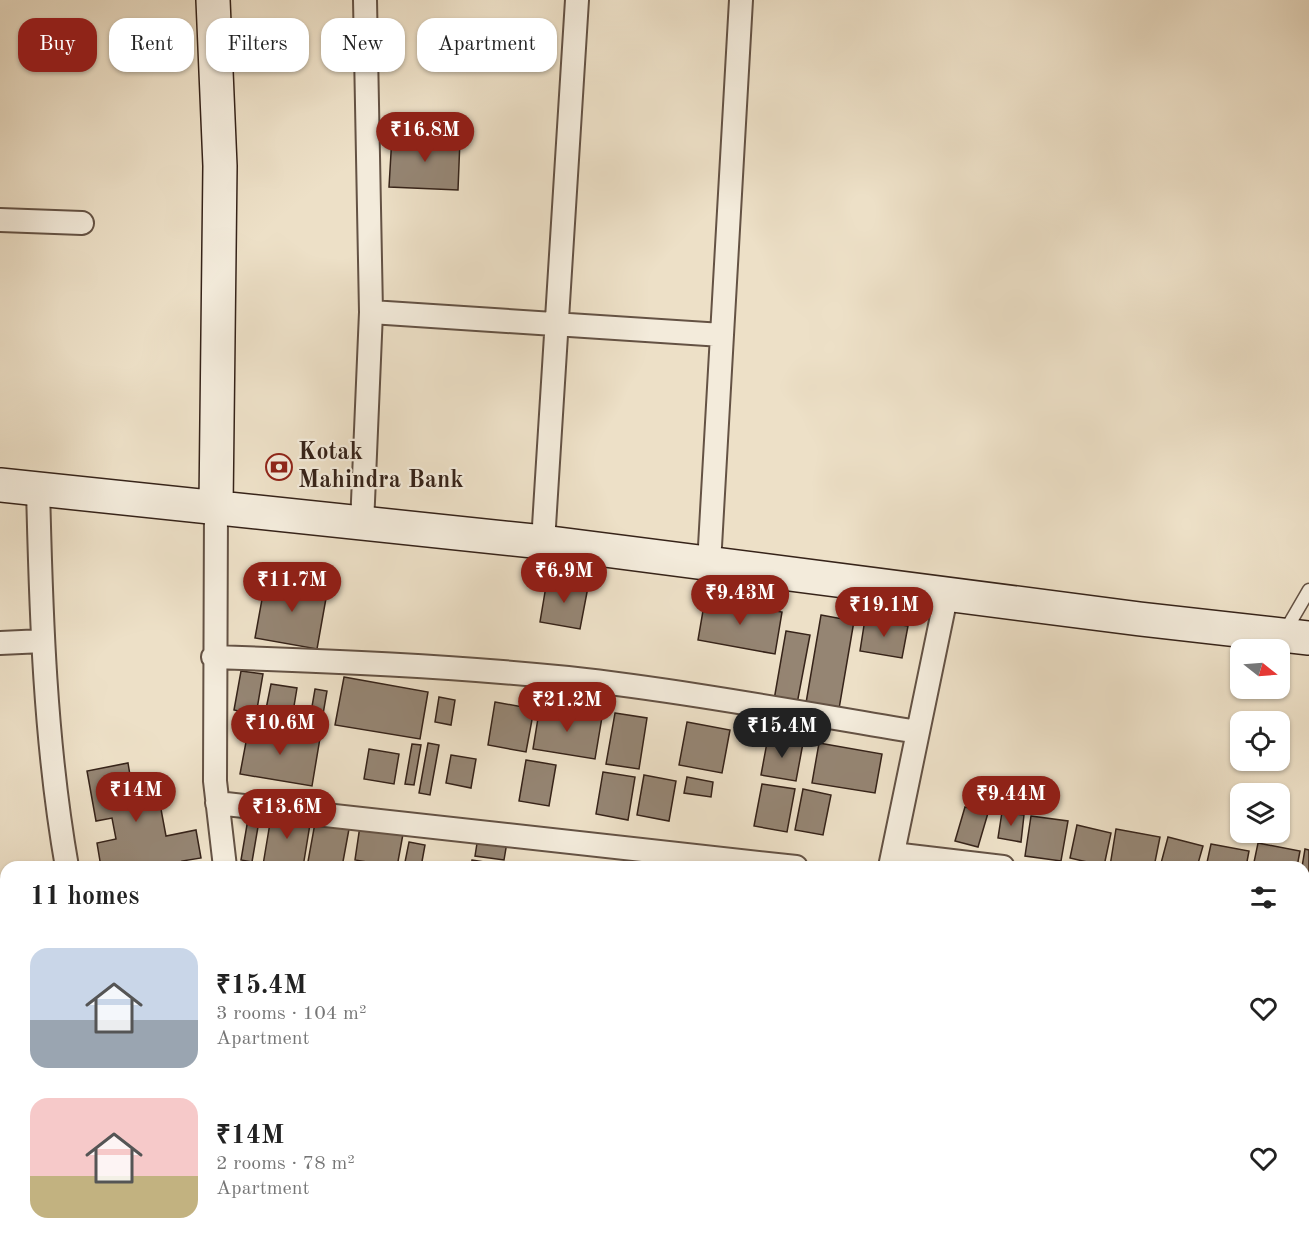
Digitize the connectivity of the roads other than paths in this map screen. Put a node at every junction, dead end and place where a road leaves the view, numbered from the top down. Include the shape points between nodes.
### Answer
1 (213, 0) edge
2 (365, 0) edge
3 (577, 0) edge
4 (741, 0) edge
5 (0, 220) edge
6 (82, 223) dead end
7 (371, 312) junction
8 (556, 324) junction
9 (722, 335) junction
10 (0, 485) edge
11 (38, 488) junction
12 (216, 506) junction
13 (362, 525) junction
14 (543, 542) junction
15 (709, 564) junction
16 (1309, 590) edge
17 (948, 592) junction
18 (1296, 636) edge
19 (43, 641) junction
20 (0, 643) edge
21 (213, 657) junction
22 (918, 732) junction
23 (217, 803) junction
24 (891, 860) edge
25 (66, 861) edge
26 (224, 861) edge
27 (742, 861) edge
28 (907, 861) edge

1 - 12 street via 220,166
2 - 7 street
3 - 8 street
4 - 9 street
5 - 6 street
7 - 8 street
7 - 13 street
8 - 9 street
8 - 14 street
9 - 15 street
10 - 11 street
11 - 12 street
11 - 19 street
12 - 13 street
12 - 21 street
13 - 14 street
14 - 15 street
15 - 17 street
16 - 18 lane
17 - 18 street
17 - 22 street
19 - 20 street
19 - 25 street
21 - 22 street via 354,662 567,678
21 - 23 street
22 - 24 street
23 - 26 street
23 - 27 street
24 - 28 street

